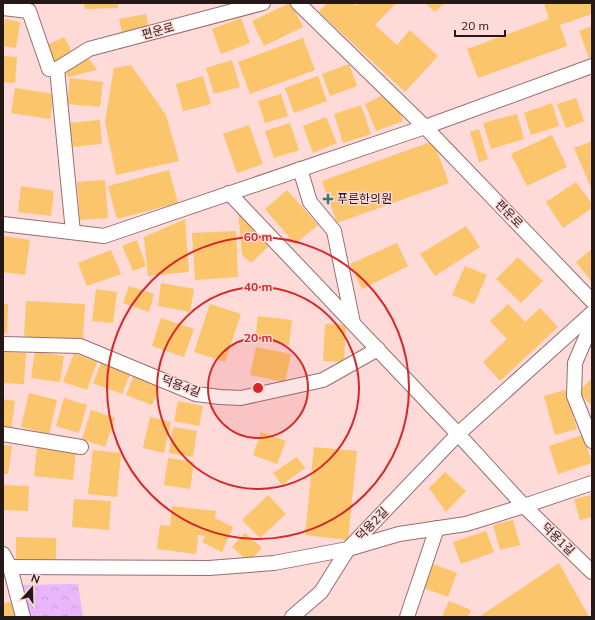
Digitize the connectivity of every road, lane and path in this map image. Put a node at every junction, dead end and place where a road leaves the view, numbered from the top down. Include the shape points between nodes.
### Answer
1 (263, 3) edge
2 (298, 3) edge
3 (3, 8) edge
4 (592, 66) edge
5 (57, 69) junction
6 (425, 127) junction
7 (300, 169) junction
8 (229, 193) junction
9 (3, 224) edge
10 (73, 232) junction
11 (592, 301) edge
12 (592, 313) edge
13 (592, 322) edge
14 (353, 323) junction
15 (3, 344) edge
16 (378, 349) junction
17 (3, 434) edge
18 (458, 434) junction
19 (592, 441) edge
20 (81, 447) dead end
21 (592, 483) edge
22 (524, 506) junction
23 (437, 528) junction
24 (348, 549) junction
25 (3, 554) edge
26 (10, 567) junction
27 (592, 572) edge
28 (10, 596) edge
29 (22, 617) edge
30 (292, 617) edge
31 (407, 617) edge

1 - 5 street, 편운로 via 90,49
2 - 6 street, 편운로
3 - 5 street via 28,11 49,69
4 - 6 street
5 - 10 street
6 - 7 street
6 - 11 street, 편운로
7 - 8 street
7 - 14 street via 310,202 334,231
8 - 10 street via 104,236
8 - 14 street
9 - 10 street
12 - 18 street, 덕용2길
13 - 19 street via 575,363 574,396
14 - 16 street
15 - 16 street, 덕용4길 via 80,346 196,394 241,398 323,380
16 - 18 street
17 - 20 street
18 - 22 street
18 - 24 street, 덕용2길
21 - 22 street
22 - 23 street via 466,524
22 - 27 street, 덕용1길
23 - 24 street via 399,534
23 - 31 street
24 - 26 street via 274,563 209,568
24 - 30 street, 덕용2길 via 322,592
25 - 26 street
26 - 28 street
28 - 29 street

